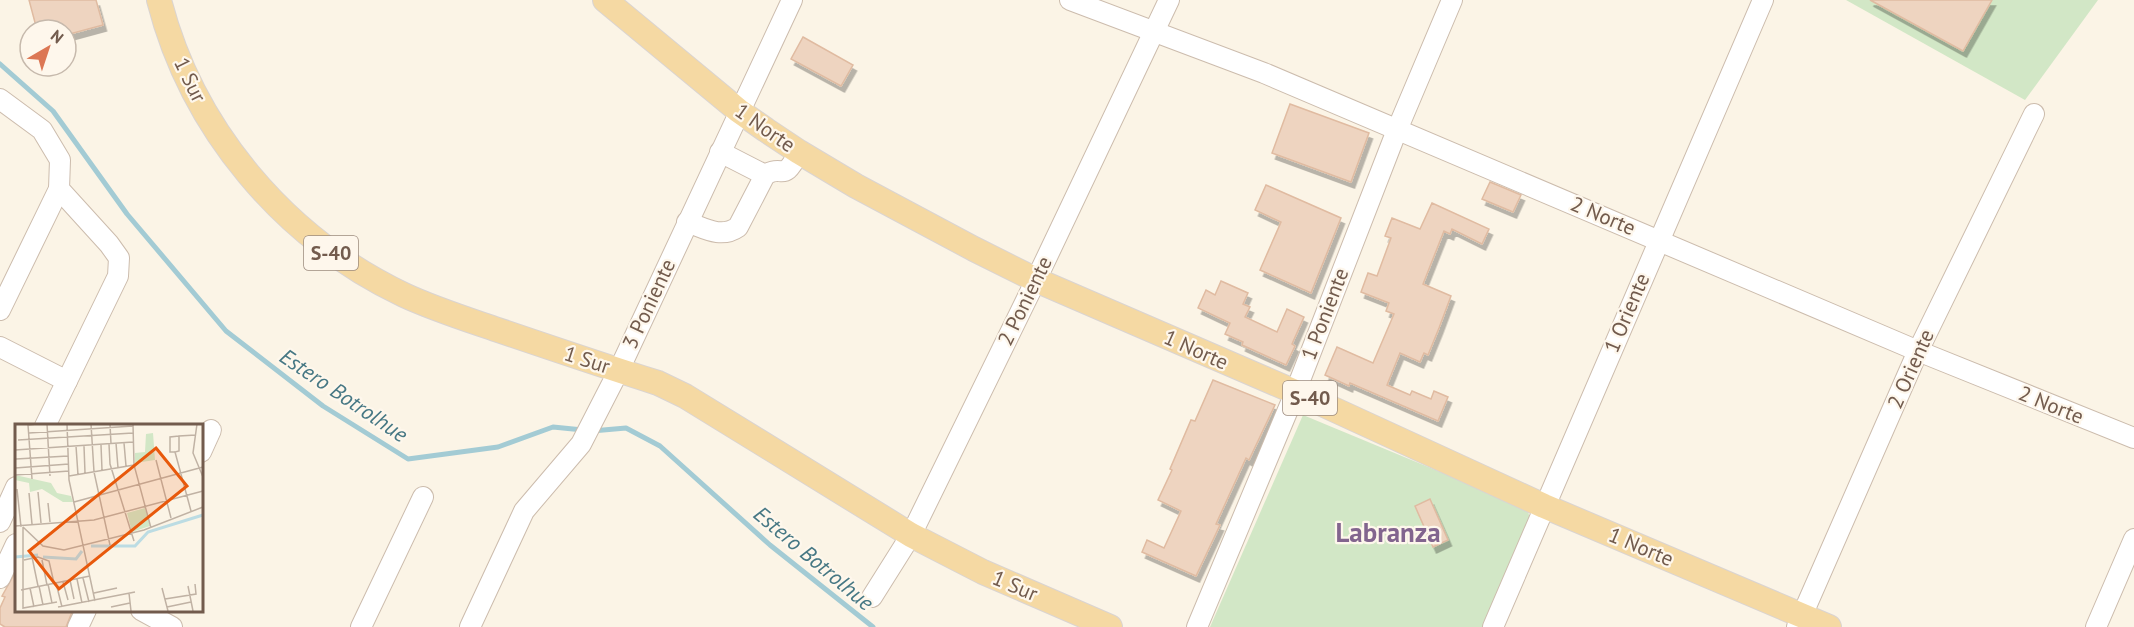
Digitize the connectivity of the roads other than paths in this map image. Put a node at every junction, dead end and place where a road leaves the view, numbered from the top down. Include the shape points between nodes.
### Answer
1 (159, 0) edge
2 (605, 0) edge
3 (792, 0) edge
4 (1070, 0) edge
5 (1169, 0) edge
6 (1452, 0) edge
7 (1763, 0) edge
8 (1153, 31) junction
9 (0, 99) edge
10 (739, 111) junction
11 (2034, 114) dead end
12 (1397, 130) junction
13 (720, 152) junction
14 (799, 152) junction
15 (765, 175) junction
16 (59, 189) junction
17 (687, 222) junction
18 (1659, 240) junction
19 (1036, 280) junction
20 (0, 310) edge
21 (0, 347) edge
22 (1918, 351) junction
23 (619, 370) junction
24 (67, 381) junction
25 (1294, 393) junction
26 (46, 424) edge
27 (211, 429) dead end
28 (2134, 438) edge
29 (202, 450) edge
30 (15, 489) edge
31 (423, 497) dead end
32 (1544, 506) junction
33 (0, 522) edge
34 (0, 535) edge
35 (911, 535) junction
36 (2134, 539) edge
37 (15, 543) edge
38 (15, 546) edge
39 (0, 579) edge
40 (872, 597) dead end
41 (85, 612) edge
42 (145, 612) edge
43 (1799, 621) edge
44 (78, 627) edge
45 (171, 627) edge
46 (362, 627) edge
47 (470, 627) edge
48 (1110, 627) edge
49 (1197, 627) edge
50 (1493, 627) edge
51 (1829, 627) edge
52 (2096, 627) edge

1 - 23 main road, 1 Sur / S-40 via 179,60 206,113 251,178 310,237 405,296
2 - 10 main road, 1 Norte / S-40
3 - 10 street, 3 Poniente
4 - 8 street, 2 Norte
5 - 8 street, 2 Poniente
6 - 12 street, 1 Poniente
7 - 18 street, 1 Oriente
8 - 12 street, 2 Norte
8 - 19 street, 2 Poniente
9 - 16 street via 42,130 60,160
10 - 13 street, 3 Poniente
10 - 14 main road, 1 Norte / S-40
11 - 22 street, 2 Oriente
12 - 18 street, 2 Norte
12 - 25 street, 1 Poniente
13 - 15 street
13 - 17 street, 3 Poniente
14 - 15 street via 790,169
14 - 19 main road, 1 Norte / S-40 via 914,218
15 - 17 street via 734,230 718,233
16 - 20 street
16 - 24 street via 119,258 118,276
17 - 23 street, 3 Poniente
18 - 22 street, 2 Norte
18 - 32 street, 1 Oriente
19 - 25 main road, 1 Norte / S-40
19 - 35 street, 2 Poniente
21 - 24 street
22 - 28 street, 2 Norte
22 - 43 street, 2 Oriente
23 - 35 main road, 1 Sur / S-40 via 685,396
23 - 47 street, 3 Poniente via 581,444 524,511
24 - 26 street
25 - 32 main road, 1 Norte / S-40
25 - 49 street, 1 Poniente
27 - 29 street
30 - 33 street
31 - 46 street
32 - 43 main road, 1 Norte / S-40
32 - 50 street, 1 Oriente
34 - 37 street
35 - 40 street, 2 Poniente
35 - 48 main road, 1 Sur / S-40 via 983,572
36 - 52 street
38 - 39 street
41 - 44 street
42 - 45 street
43 - 51 main road, 1 Norte / S-40

